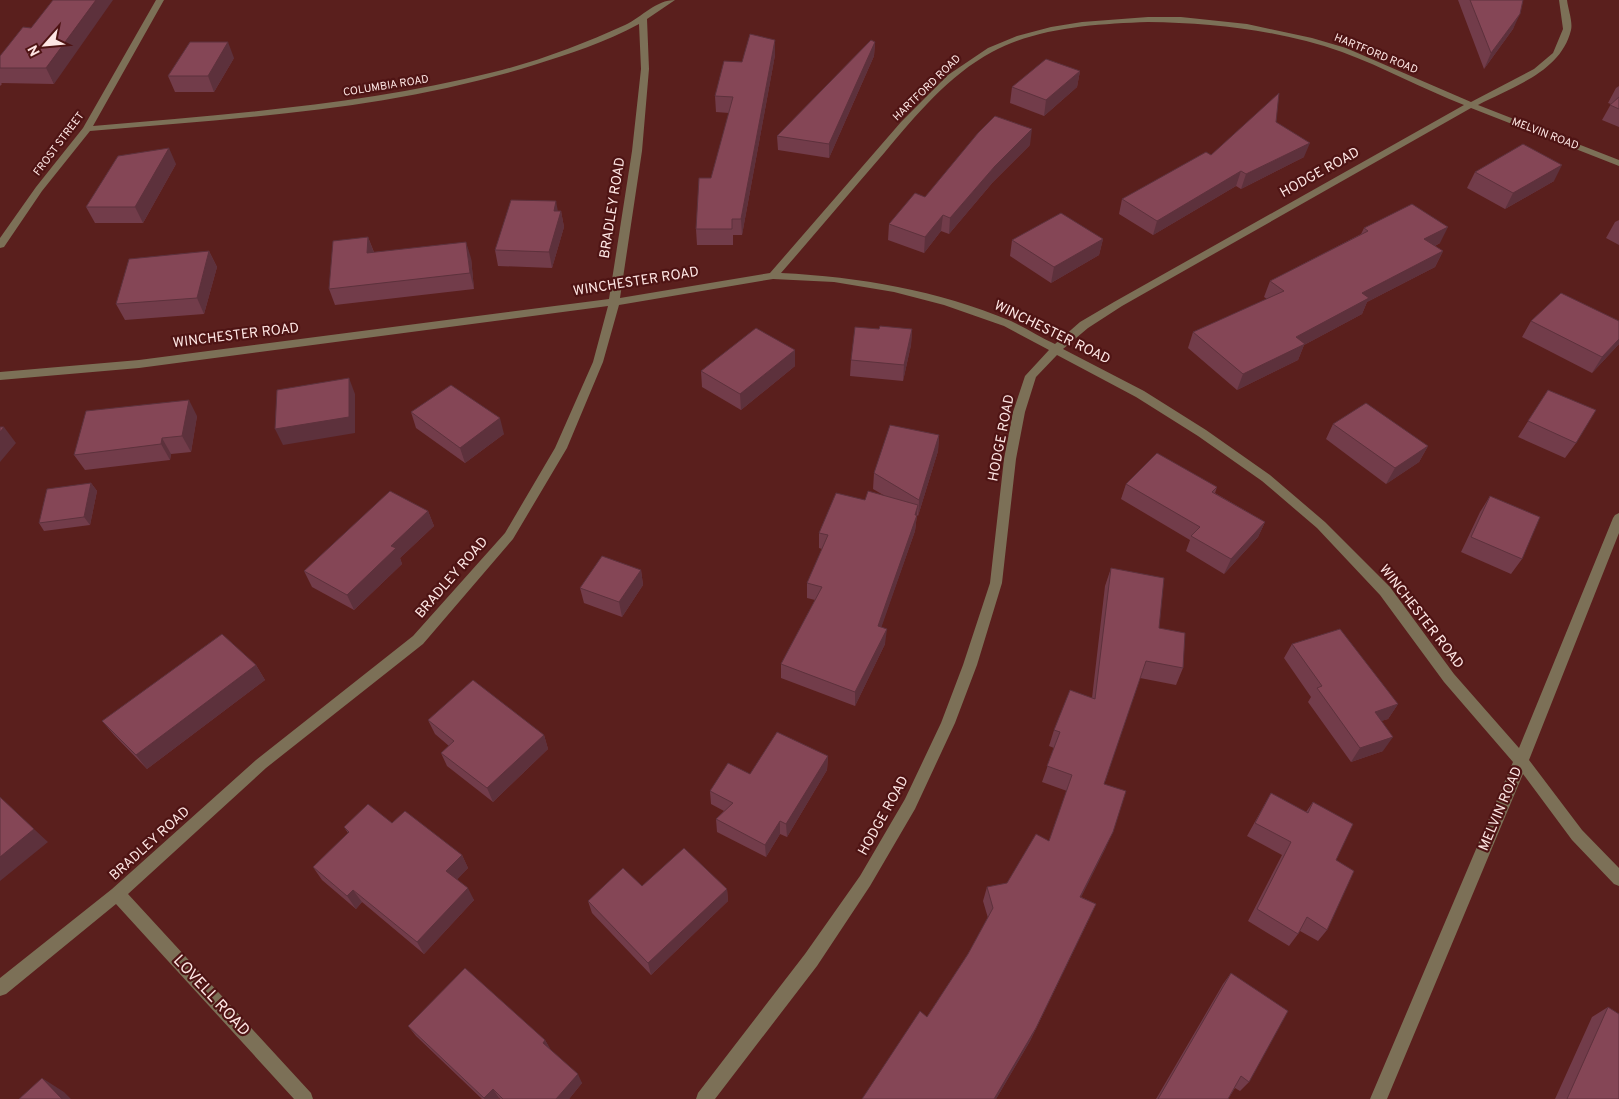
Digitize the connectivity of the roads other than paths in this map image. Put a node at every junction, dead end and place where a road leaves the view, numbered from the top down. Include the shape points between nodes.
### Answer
1 (160, 0) edge
2 (670, 0) edge
3 (1563, 0) edge
4 (642, 18) junction
5 (1471, 105) junction
6 (87, 129) junction
7 (1619, 163) edge
8 (0, 246) edge
9 (773, 276) junction
10 (614, 302) junction
11 (1056, 349) junction
12 (0, 376) edge
13 (1619, 518) edge
14 (1521, 761) junction
15 (1619, 879) edge
16 (117, 894) junction
17 (0, 988) edge
18 (305, 1099) edge
19 (704, 1099) edge
20 (1378, 1099) edge

1 - 6 street, FROST STREET
2 - 4 street, COLUMBIA ROAD
3 - 5 street, HODGE ROAD via 1567,29 1558,54 1537,71
4 - 6 street, COLUMBIA ROAD via 631,26 531,65 457,85 253,115
4 - 10 street, BRADLEY ROAD via 645,70 637,151
5 - 7 street, MELVIN ROAD
5 - 9 street, HARTFORD ROAD via 1343,50 1254,29 1165,19 1114,20 1056,28 1003,43 965,65 914,113
5 - 11 street, HODGE ROAD via 1118,304 1084,325
6 - 8 street, FROST STREET via 39,189
9 - 10 street, WINCHESTER ROAD
9 - 11 street, WINCHESTER ROAD via 834,279 947,302 1008,324
10 - 12 street, WINCHESTER ROAD via 139,364
10 - 16 street, BRADLEY ROAD via 598,362 561,448 509,536 418,640 261,764
11 - 14 street, WINCHESTER ROAD via 1140,394 1202,433 1266,478 1321,525 1385,591 1449,678
11 - 19 street, HODGE ROAD via 1031,376 1019,412 1010,459 996,583 970,665 922,780 865,881 811,960
13 - 14 street, MELVIN ROAD
14 - 15 street, WINCHESTER ROAD via 1577,835
14 - 20 street, MELVIN ROAD
16 - 17 street, BRADLEY ROAD
16 - 18 street, LOVELL ROAD

